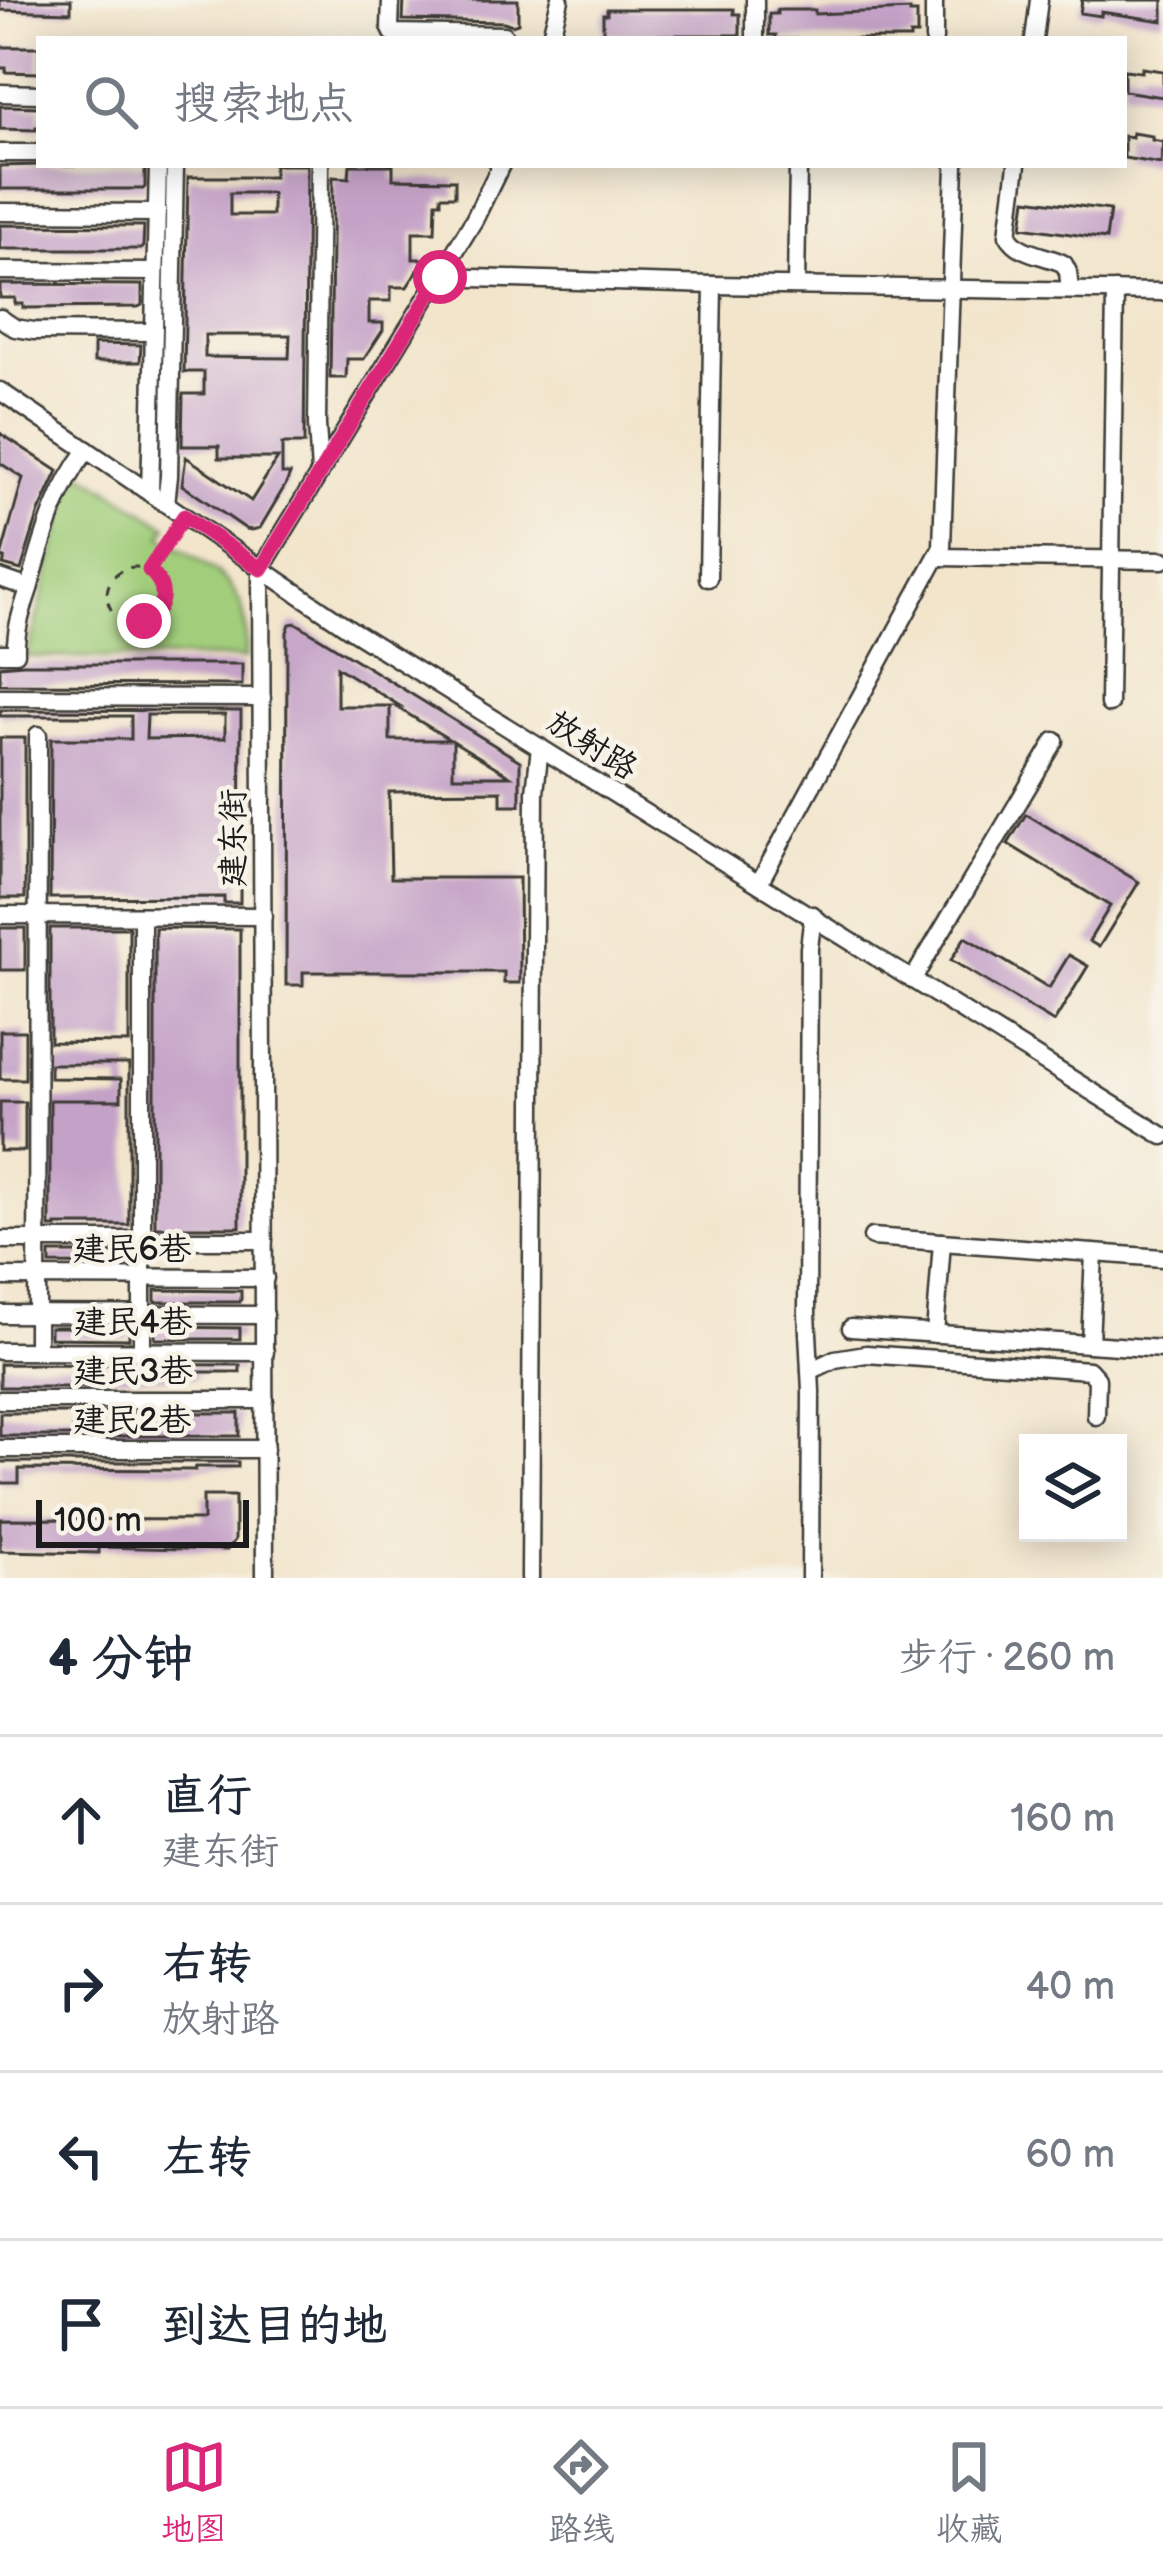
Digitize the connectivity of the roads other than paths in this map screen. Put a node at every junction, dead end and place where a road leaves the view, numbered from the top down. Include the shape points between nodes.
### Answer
1 (391, 0) edge
2 (560, 0) edge
3 (754, 0) edge
4 (934, 0) edge
5 (1039, 0) edge
6 (504, 35) dead end
7 (551, 36) edge
8 (755, 36) edge
9 (934, 36) edge
10 (1034, 36) edge
11 (0, 94) edge
12 (36, 94) edge
13 (0, 152) edge
14 (36, 153) edge
15 (158, 168) edge
16 (175, 168) edge
17 (320, 168) edge
18 (500, 168) edge
19 (798, 168) edge
20 (955, 168) edge
21 (1017, 168) edge
22 (0, 212) edge
23 (157, 213) junction
24 (0, 271) edge
25 (155, 272) junction
26 (440, 277) junction
27 (712, 285) junction
28 (796, 286) junction
29 (952, 288) junction
30 (1070, 290) junction
31 (1115, 291) junction
32 (1163, 292) edge
33 (0, 318) edge
34 (153, 332) junction
35 (0, 391) edge
36 (87, 450) junction
37 (320, 473) junction
38 (150, 493) junction
39 (166, 504) junction
40 (938, 557) junction
41 (1111, 559) junction
42 (1163, 560) edge
43 (261, 569) junction
44 (0, 578) edge
45 (708, 578) dead end
46 (29, 588) junction
47 (0, 653) edge
48 (0, 697) edge
49 (262, 698) junction
50 (1109, 704) dead end
51 (38, 736) dead end
52 (1055, 741) dead end
53 (540, 747) junction
54 (759, 883) junction
55 (0, 915) edge
56 (38, 916) junction
57 (142, 916) junction
58 (263, 916) junction
59 (812, 916) junction
60 (914, 979) junction
61 (1163, 1136) edge
62 (872, 1237) dead end
63 (0, 1240) edge
64 (37, 1240) junction
65 (142, 1240) junction
66 (264, 1240) junction
67 (942, 1242) junction
68 (1094, 1253) junction
69 (1163, 1258) edge
70 (0, 1277) edge
71 (37, 1277) junction
72 (142, 1278) junction
73 (265, 1278) junction
74 (0, 1314) edge
75 (37, 1314) junction
76 (142, 1315) junction
77 (265, 1315) junction
78 (851, 1328) dead end
79 (935, 1334) junction
80 (1090, 1344) junction
81 (1163, 1349) edge
82 (0, 1351) edge
83 (37, 1351) junction
84 (142, 1351) junction
85 (265, 1352) junction
86 (810, 1371) junction
87 (0, 1400) edge
88 (265, 1400) junction
89 (1096, 1416) dead end
90 (265, 1448) junction
91 (0, 1449) edge
92 (265, 1578) edge
93 (530, 1578) edge
94 (810, 1578) edge

1 - 6 street via 393,33
2 - 7 street
3 - 8 street
4 - 9 street
5 - 10 street
11 - 12 street
13 - 14 street
15 - 23 street
16 - 39 street
17 - 37 street
18 - 26 street
19 - 28 street
20 - 29 street
21 - 30 street via 1010,240 1064,265
22 - 23 street
23 - 25 street
24 - 25 street
25 - 34 street
26 - 27 street
26 - 37 street
27 - 28 street
27 - 45 street
28 - 29 street
29 - 30 street
29 - 40 street
30 - 31 street
31 - 32 street
31 - 41 street
33 - 34 street via 34,331
34 - 38 street
35 - 36 street, 放射路
36 - 38 street, 放射路
36 - 46 street via 62,487
37 - 43 street
38 - 39 street, 放射路
39 - 43 street, 放射路
40 - 41 street
40 - 54 street
41 - 42 street
41 - 50 street
43 - 49 street, 建东街
43 - 53 street, 放射路
44 - 46 street
46 - 47 street via 16,653
48 - 49 street
49 - 58 street, 建东街
51 - 56 street
52 - 60 street
53 - 54 street, 放射路
53 - 93 street
54 - 59 street, 放射路
55 - 56 street
56 - 57 street
56 - 64 street
57 - 58 street
57 - 65 street
58 - 66 street, 建东街
59 - 60 street, 放射路
59 - 86 street
60 - 61 street, 放射路
62 - 67 street
63 - 64 street
64 - 65 street
64 - 71 street
65 - 66 street
65 - 72 street
66 - 73 street, 建东街
67 - 68 street
67 - 79 street
68 - 69 street
68 - 80 street
70 - 71 street, 建民6巷
71 - 72 street, 建民6巷
71 - 75 street
72 - 73 street, 建民6巷
72 - 76 street
73 - 77 street, 建东街
74 - 75 street
75 - 76 street
75 - 83 street
76 - 77 street
76 - 84 street
77 - 85 street, 建东街
78 - 79 street
79 - 80 street
80 - 81 street
82 - 83 street, 建民4巷
83 - 84 street, 建民4巷
84 - 85 street, 建民4巷
85 - 88 street, 建东街
86 - 89 street via 866,1354 1089,1370 1097,1379
86 - 94 street
87 - 88 street, 建民3巷
88 - 90 street, 建东街
90 - 91 street, 建民2巷
90 - 92 street, 建东街

